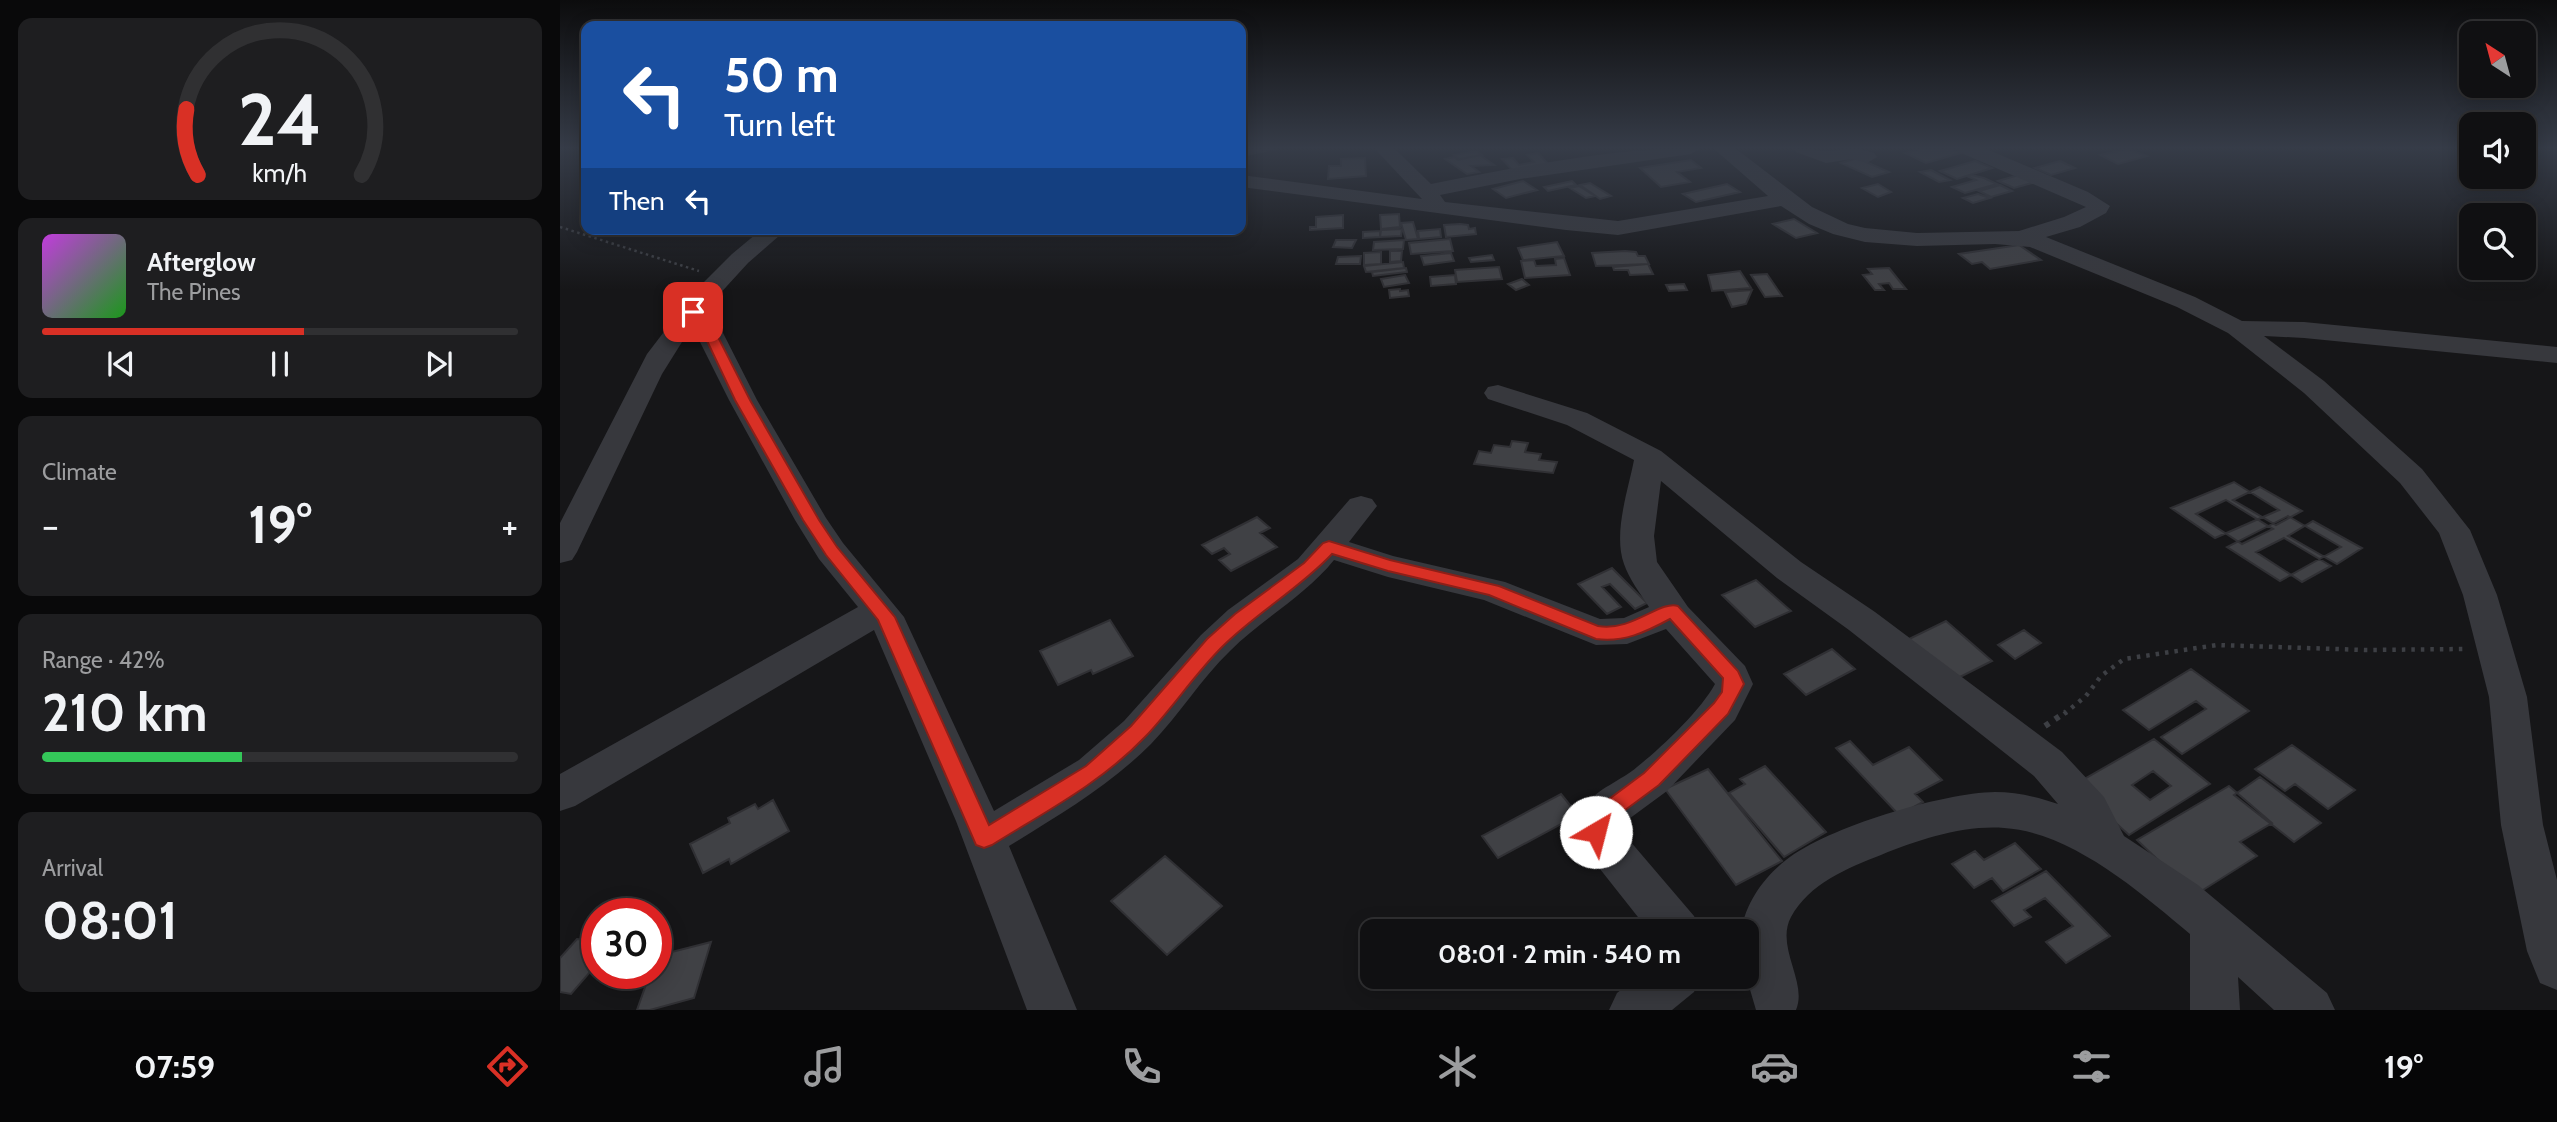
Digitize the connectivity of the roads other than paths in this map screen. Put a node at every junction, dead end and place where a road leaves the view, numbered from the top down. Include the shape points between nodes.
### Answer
1 (1392, 195) edge
2 (1429, 195) edge
3 (1444, 195) edge
4 (1492, 195) edge
5 (1781, 195) edge
6 (2079, 195) edge
7 (1785, 198) junction
8 (1433, 199) junction
9 (1497, 215) junction
10 (768, 235) edge
11 (2020, 238) junction
12 (693, 312) junction
13 (2237, 328) junction
14 (2557, 355) edge
15 (1498, 393) dead end
16 (1650, 457) junction
17 (1361, 506) dead end
18 (1329, 547) junction
19 (560, 552) edge
20 (880, 610) junction
21 (1672, 610) junction
22 (560, 794) edge
23 (984, 839) junction
24 (2108, 848) junction
25 (1668, 919) edge
26 (2213, 926) junction
27 (2557, 967) edge
28 (1661, 989) edge
29 (1769, 996) edge
30 (1052, 1010) edge
31 (1634, 1010) edge
32 (2216, 1010) edge
33 (2310, 1010) edge

1 - 8 street
2 - 8 street
3 - 8 street
4 - 9 street
5 - 7 street
6 - 11 street via 2099,209
7 - 9 street via 1618,228
7 - 11 street via 1815,218 1854,233 1898,238
8 - 9 street
10 - 12 street via 740,256
11 - 13 street via 2153,289
12 - 19 street via 650,372
12 - 20 street via 707,327 811,520
13 - 14 street via 2304,330
13 - 27 street via 2314,387 2411,476 2454,530 2480,595 2508,697 2522,825
15 - 16 street via 1541,404
16 - 21 street via 1637,550 1644,575
16 - 24 street via 1788,569 2048,764 2089,810
17 - 18 street
18 - 21 street via 1493,590 1596,632 1614,635 1639,628
18 - 23 street via 1214,644 1138,732 1093,772
20 - 22 street
20 - 23 street
21 - 25 street via 1732,676 1731,694 1652,779 1600,817 1596,825 1600,839
23 - 30 street
24 - 26 street
24 - 29 street via 2062,823 1992,809 1960,813 1842,851 1815,864 1775,902 1766,922
26 - 32 street
26 - 33 street
28 - 31 street

